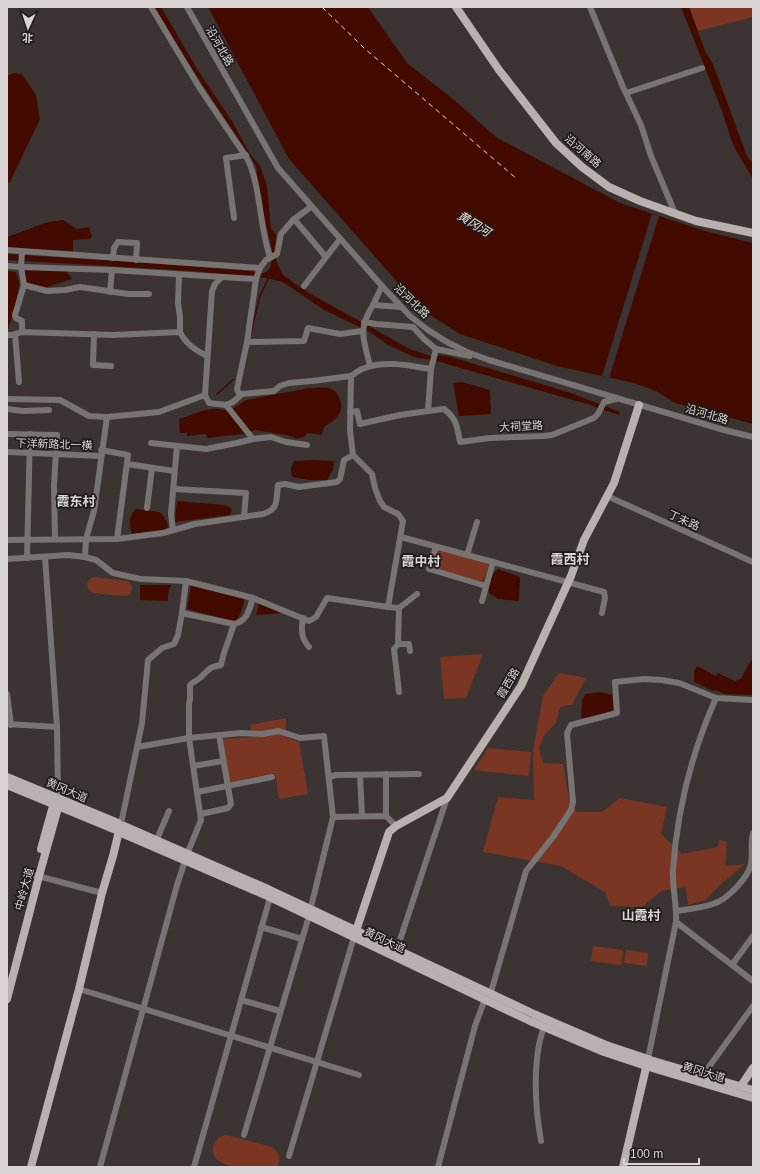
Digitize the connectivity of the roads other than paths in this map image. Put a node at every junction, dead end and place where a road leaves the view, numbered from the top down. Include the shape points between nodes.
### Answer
1 (151, 7) edge
2 (187, 7) edge
3 (590, 7) edge
4 (458, 8) edge
5 (702, 68) dead end
6 (626, 92) junction
7 (246, 155) junction
8 (308, 209) dead end
9 (675, 213) junction
10 (234, 218) dead end
11 (294, 219) junction
12 (753, 233) edge
13 (340, 239) junction
14 (7, 250) edge
15 (22, 252) junction
16 (270, 257) junction
17 (326, 257) junction
18 (113, 258) junction
19 (136, 260) junction
20 (7, 266) edge
21 (22, 267) junction
22 (260, 268) junction
23 (112, 270) junction
24 (179, 275) junction
25 (222, 277) junction
26 (256, 279) junction
27 (24, 285) junction
28 (304, 286) dead end
29 (382, 286) junction
30 (110, 292) junction
31 (149, 294) dead end
32 (373, 305) junction
33 (401, 307) junction
34 (363, 326) junction
35 (22, 332) junction
36 (180, 332) junction
37 (15, 334) junction
38 (94, 334) junction
39 (7, 335) edge
40 (246, 342) junction
41 (436, 349) junction
42 (207, 356) junction
43 (489, 360) junction
44 (111, 366) dead end
45 (370, 366) junction
46 (431, 369) junction
47 (351, 376) junction
48 (19, 382) dead end
49 (205, 395) junction
50 (240, 396) junction
51 (618, 399) junction
52 (7, 400) edge
53 (226, 405) junction
54 (639, 405) junction
55 (7, 409) edge
56 (49, 410) dead end
57 (428, 411) junction
58 (350, 412) junction
59 (107, 418) junction
60 (7, 434) edge
61 (30, 434) junction
62 (753, 437) edge
63 (253, 439) junction
64 (150, 443) dead end
65 (307, 445) dead end
66 (177, 446) junction
67 (7, 452) edge
68 (29, 453) junction
69 (101, 453) junction
70 (56, 454) junction
71 (354, 455) junction
72 (126, 464) junction
73 (152, 468) junction
74 (174, 471) junction
75 (174, 489) junction
76 (607, 496) junction
77 (146, 508) dead end
78 (244, 517) junction
79 (477, 522) dead end
80 (173, 530) junction
81 (401, 537) junction
82 (27, 539) junction
83 (55, 539) junction
84 (86, 539) junction
85 (117, 539) junction
86 (7, 540) edge
87 (436, 547) junction
88 (467, 555) junction
89 (45, 557) junction
90 (85, 557) junction
91 (27, 558) junction
92 (7, 559) edge
93 (493, 562) junction
94 (753, 562) edge
95 (186, 581) junction
96 (568, 582) junction
97 (486, 586) junction
98 (417, 594) dead end
99 (253, 598) junction
100 (482, 601) dead end
101 (388, 607) junction
102 (399, 608) junction
103 (182, 613) junction
104 (602, 613) dead end
105 (303, 618) junction
106 (234, 624) junction
107 (398, 644) junction
108 (309, 647) dead end
109 (410, 651) dead end
110 (399, 692) dead end
111 (7, 694) edge
112 (716, 698) junction
113 (753, 700) edge
114 (9, 724) edge
115 (57, 728) junction
116 (218, 735) junction
117 (189, 738) junction
118 (137, 747) junction
119 (223, 761) junction
120 (193, 766) junction
121 (386, 774) junction
122 (419, 774) dead end
123 (360, 775) junction
124 (7, 777) edge
125 (272, 777) dead end
126 (329, 777) junction
127 (7, 784) edge
128 (228, 786) junction
129 (197, 792) junction
130 (58, 797) dead end
131 (447, 798) junction
132 (56, 807) dead end
133 (169, 811) dead end
134 (201, 814) junction
135 (362, 816) junction
136 (386, 816) junction
137 (333, 817) junction
138 (396, 826) junction
139 (120, 827) junction
140 (753, 833) edge
141 (157, 839) dead end
142 (188, 852) dead end
143 (185, 861) dead end
144 (37, 876) junction
145 (272, 890) dead end
146 (102, 893) junction
147 (311, 908) dead end
148 (676, 911) junction
149 (309, 916) dead end
150 (676, 922) junction
151 (261, 927) junction
152 (753, 936) edge
153 (354, 937) joint
154 (302, 939) junction
155 (397, 949) dead end
156 (732, 965) junction
157 (7, 980) edge
158 (753, 981) edge
159 (79, 989) junction
160 (491, 992) dead end
161 (485, 999) dead end
162 (7, 1000) edge
163 (241, 1000) junction
164 (753, 1006) edge
165 (143, 1009) junction
166 (280, 1011) junction
167 (544, 1027) dead end
168 (230, 1036) junction
169 (269, 1048) junction
170 (648, 1061) junction
171 (316, 1062) junction
172 (753, 1068) edge
173 (359, 1075) dead end
174 (702, 1075) dead end
175 (741, 1086) dead end
176 (753, 1090) edge
177 (753, 1098) edge
178 (244, 1135) dead end
179 (541, 1141) dead end
180 (289, 1156) dead end
181 (101, 1166) edge
182 (31, 1167) edge
183 (108, 1167) edge
184 (194, 1167) edge
185 (438, 1167) edge
186 (624, 1167) edge
187 (628, 1167) edge

1 - 7 street via 199,87
2 - 13 street, 沿河北路 via 278,168
3 - 6 street
4 - 9 main road, 沿河南路 via 499,70 556,143 582,167 609,186 640,201
5 - 6 street
6 - 9 street
7 - 10 street via 226,158
7 - 16 street via 253,170
8 - 11 street
9 - 12 main road, 沿河南路 via 696,221
11 - 16 street via 281,234 277,254
11 - 17 street
13 - 17 street
13 - 29 street, 沿河北路
14 - 15 street
15 - 18 street
15 - 21 street
16 - 22 street
17 - 28 street
18 - 19 street
18 - 19 street via 114,248 118,242 137,243
19 - 22 street
20 - 21 street
21 - 23 street
21 - 27 street
22 - 26 street
23 - 24 street
23 - 30 street
24 - 25 street
24 - 36 street
25 - 26 street
25 - 42 street via 212,291
26 - 40 street
27 - 30 street via 47,291 80,287
27 - 35 street via 15,315 22,321
29 - 32 street
29 - 33 street, 沿河北路
30 - 31 street
32 - 33 street
32 - 34 street
33 - 43 street, 沿河北路 via 447,342
34 - 40 street via 340,334 308,328 304,341
34 - 41 street via 376,324 413,327
34 - 45 street
35 - 37 street
35 - 38 street
36 - 38 street
36 - 42 street via 184,340 196,351
37 - 39 street
37 - 48 street
38 - 44 street via 93,365
40 - 50 street via 237,389
41 - 43 street
41 - 46 street
42 - 49 street
43 - 51 street, 沿河北路
45 - 46 street via 404,365
45 - 47 street
46 - 57 street
47 - 50 street via 290,383 274,391
47 - 58 street
49 - 53 street via 209,403
49 - 59 street via 159,412
50 - 53 street
51 - 54 street, 沿河北路
51 - 57 street, 大祠堂路 via 604,402 594,418 552,435 460,442 451,414 444,409
52 - 59 street via 60,400 90,416
53 - 63 street
54 - 62 street, 沿河北路
54 - 76 main road, 霞西路 via 614,483
55 - 56 street
57 - 58 street via 400,414 360,424 357,411
58 - 71 street
59 - 69 street
60 - 61 street
61 - 68 street
61 - 70 street via 56,435
63 - 65 street via 271,437
63 - 66 street via 206,448
64 - 66 street
66 - 74 street
67 - 68 street, 下洋新路北一横
68 - 70 street, 下洋新路北一横
68 - 82 street
69 - 70 street, 下洋新路北一横
69 - 72 street, 下洋新路北一横 via 126,454
69 - 84 street via 94,511
70 - 83 street
71 - 78 street via 344,460 337,482 299,487 278,485 275,508 271,512
71 - 81 street via 372,474 380,502 398,514 403,521
72 - 73 street
72 - 85 street
73 - 74 street
73 - 77 street
74 - 75 street
75 - 78 street via 246,493
75 - 80 street via 171,514
76 - 94 street, 丁未路
76 - 96 main road, 霞西路 via 584,540
78 - 80 street
79 - 88 street
80 - 85 street
81 - 87 street
81 - 101 street
82 - 83 street
82 - 86 street
82 - 91 street
83 - 84 street
84 - 85 street
84 - 90 street
87 - 88 street
87 - 97 street via 429,569
88 - 93 street
89 - 90 street
89 - 91 street
89 - 115 street
90 - 95 street via 96,560 113,573 141,579
91 - 92 street
93 - 96 street
93 - 97 street
95 - 99 street
95 - 103 street
96 - 104 street via 604,592
96 - 131 main road, 霞西路 via 521,686
97 - 100 street
98 - 102 street
99 - 105 street
99 - 106 street via 246,618
101 - 102 street
101 - 105 street via 327,598 316,617 309,621
102 - 107 street
103 - 106 street
103 - 118 street via 174,644 162,648 148,660
105 - 108 street via 303,640
106 - 117 street via 221,665 212,667 190,685
107 - 109 street via 409,644
107 - 110 street via 394,649
111 - 114 street
112 - 113 street
112 - 148 street via 703,726 682,799 673,883
112 - 160 street via 679,683 662,680 614,682 617,713 572,725 567,733 573,802 571,810 526,870
114 - 115 street
115 - 130 street
116 - 117 street
116 - 119 street
116 - 126 street via 279,731 300,738 324,736
117 - 118 street
117 - 120 street
118 - 139 street
119 - 120 street
119 - 128 street
120 - 129 street
121 - 122 street
121 - 123 street
121 - 136 street
123 - 126 street
123 - 135 street
124 - 139 main road, 黄冈大道
125 - 128 street
126 - 137 street
127 - 139 main road, 黄冈大道
128 - 129 street
128 - 134 street via 231,804 228,808
129 - 134 street
131 - 138 main road, 霞西路
131 - 155 street
132 - 144 main road, 中岭大道
133 - 141 street
134 - 142 street
135 - 136 street
135 - 137 street
136 - 138 street
137 - 147 street
138 - 153 main road, 霞西路 via 389,832
139 - 146 main road
139 - 170 main road, 黄冈大道 via 530,1021 604,1052
140 - 148 street via 751,864 746,877 715,904
143 - 165 street
144 - 146 street
144 - 157 main road, 中岭大道
144 - 162 main road, 中岭大道
145 - 151 street
146 - 159 main road
148 - 150 street
149 - 154 street
150 - 156 street
150 - 170 street
151 - 154 street
151 - 163 street
152 - 156 street
153 - 171 street
154 - 166 street
156 - 158 street
159 - 165 street
159 - 182 main road
161 - 185 street via 475,1026
163 - 166 street
163 - 168 street
164 - 174 street
165 - 168 street
165 - 181 street
166 - 169 street
167 - 179 street via 537,1058 537,1119
168 - 169 street
168 - 184 street
169 - 171 street
169 - 178 street
170 - 176 main road, 黄冈大道
170 - 177 main road, 黄冈大道
170 - 186 main road
170 - 187 main road
171 - 173 street
171 - 180 street
172 - 175 main road
181 - 183 street

